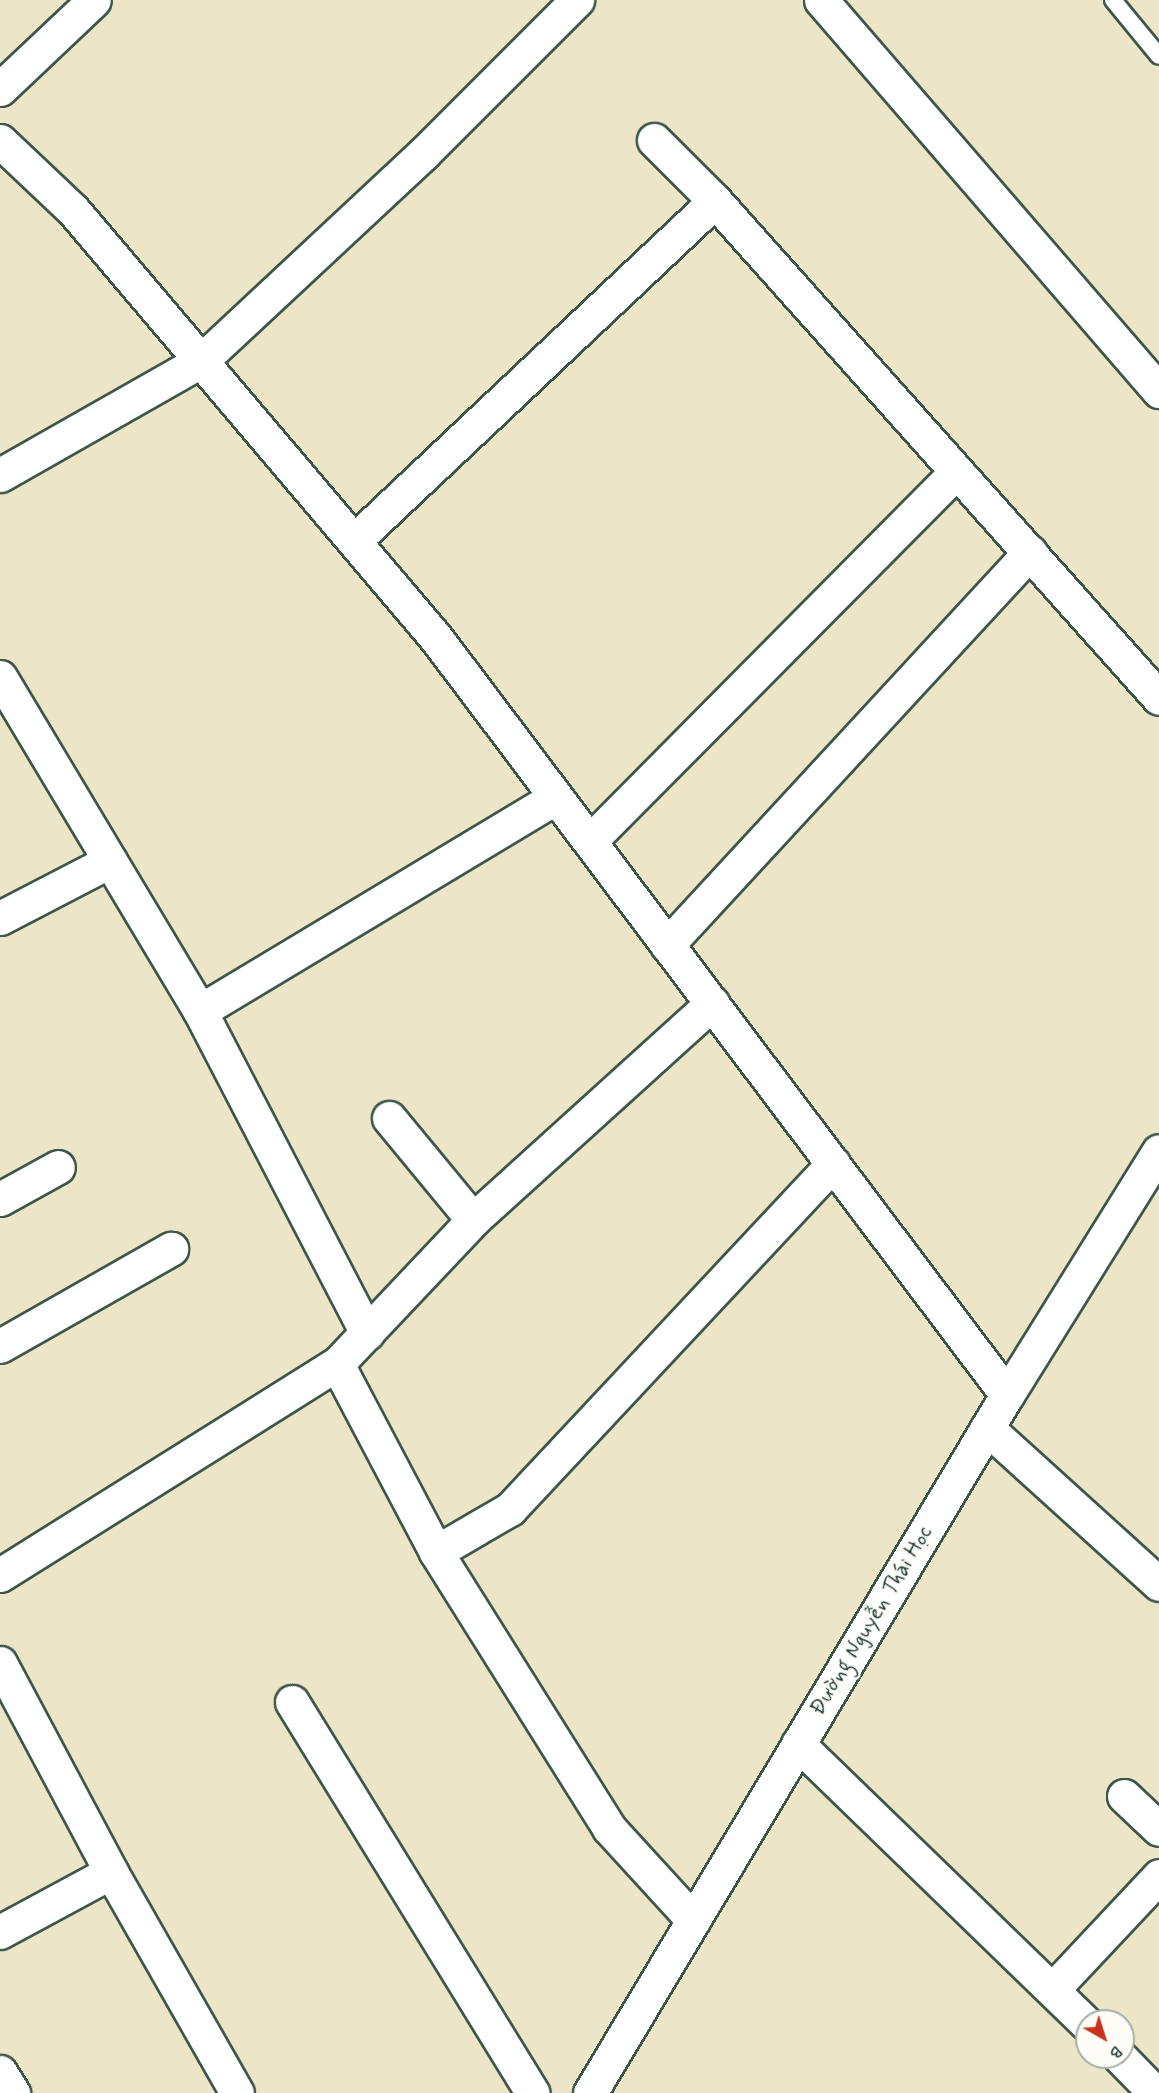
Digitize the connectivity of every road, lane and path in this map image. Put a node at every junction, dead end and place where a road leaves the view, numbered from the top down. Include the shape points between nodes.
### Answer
1 (94, 0) edge
2 (577, 0) edge
3 (821, 0) edge
4 (1113, 0) edge
5 (1159, 56) edge
6 (3, 80) edge
7 (654, 140) dead end
8 (0, 141) edge
9 (715, 201) junction
10 (201, 361) junction
11 (1159, 391) edge
12 (956, 472) junction
13 (0, 475) edge
14 (354, 541) junction
15 (1030, 552) junction
16 (0, 677) edge
17 (1159, 698) edge
18 (556, 797) junction
19 (590, 842) junction
20 (110, 861) junction
21 (0, 918) edge
22 (666, 945) junction
23 (712, 1003) junction
24 (200, 1011) junction
25 (389, 1118) dead end
26 (1159, 1151) edge
27 (833, 1164) junction
28 (58, 1167) dead end
29 (0, 1199) edge
30 (473, 1220) junction
31 (171, 1249) dead end
32 (367, 1333) junction
33 (0, 1346) edge
34 (337, 1364) junction
35 (1007, 1395) junction
36 (987, 1428) junction
37 (436, 1552) junction
38 (0, 1575) edge
39 (1159, 1584) edge
40 (0, 1663) edge
41 (292, 1702) dead end
42 (798, 1744) junction
43 (1124, 1796) dead end
44 (1159, 1829) edge
45 (111, 1872) junction
46 (1159, 1876) edge
47 (693, 1920) junction
48 (0, 1932) edge
49 (1053, 1989) junction
50 (1075, 2012) edge
51 (1132, 2069) edge
52 (0, 2072) edge
53 (13, 2093) edge
54 (237, 2093) edge
55 (532, 2093) edge
56 (590, 2093) edge
57 (1155, 2093) edge

1 - 6 street
2 - 10 street via 423,154
3 - 11 street
4 - 5 lane
7 - 9 street
8 - 10 street via 73,210
9 - 12 street
9 - 14 street
10 - 13 street
10 - 14 street
12 - 15 street
12 - 19 street
14 - 18 street via 436,638
15 - 17 street
15 - 22 street
16 - 20 street
18 - 19 street
18 - 24 street
19 - 22 street
20 - 21 street
20 - 24 street
22 - 23 street
23 - 27 street
23 - 30 street
24 - 32 street
25 - 30 street
26 - 35 street, Đường Nguyễn Thái Học
27 - 35 street
27 - 37 street via 510,1509
28 - 29 street
30 - 32 street
31 - 33 street
32 - 34 street
34 - 37 street
34 - 38 street
35 - 36 street, Đường Nguyễn Thái Học
36 - 39 street
36 - 42 street, Đường Nguyễn Thái Học
37 - 47 street via 609,1828
40 - 45 street
41 - 55 street
42 - 47 street, Đường Nguyễn Thái Học
42 - 49 street
43 - 44 street
45 - 48 street
45 - 54 street
46 - 49 street
47 - 56 street, Đường Nguyễn Thái Học
49 - 50 street
51 - 57 street
52 - 53 street

